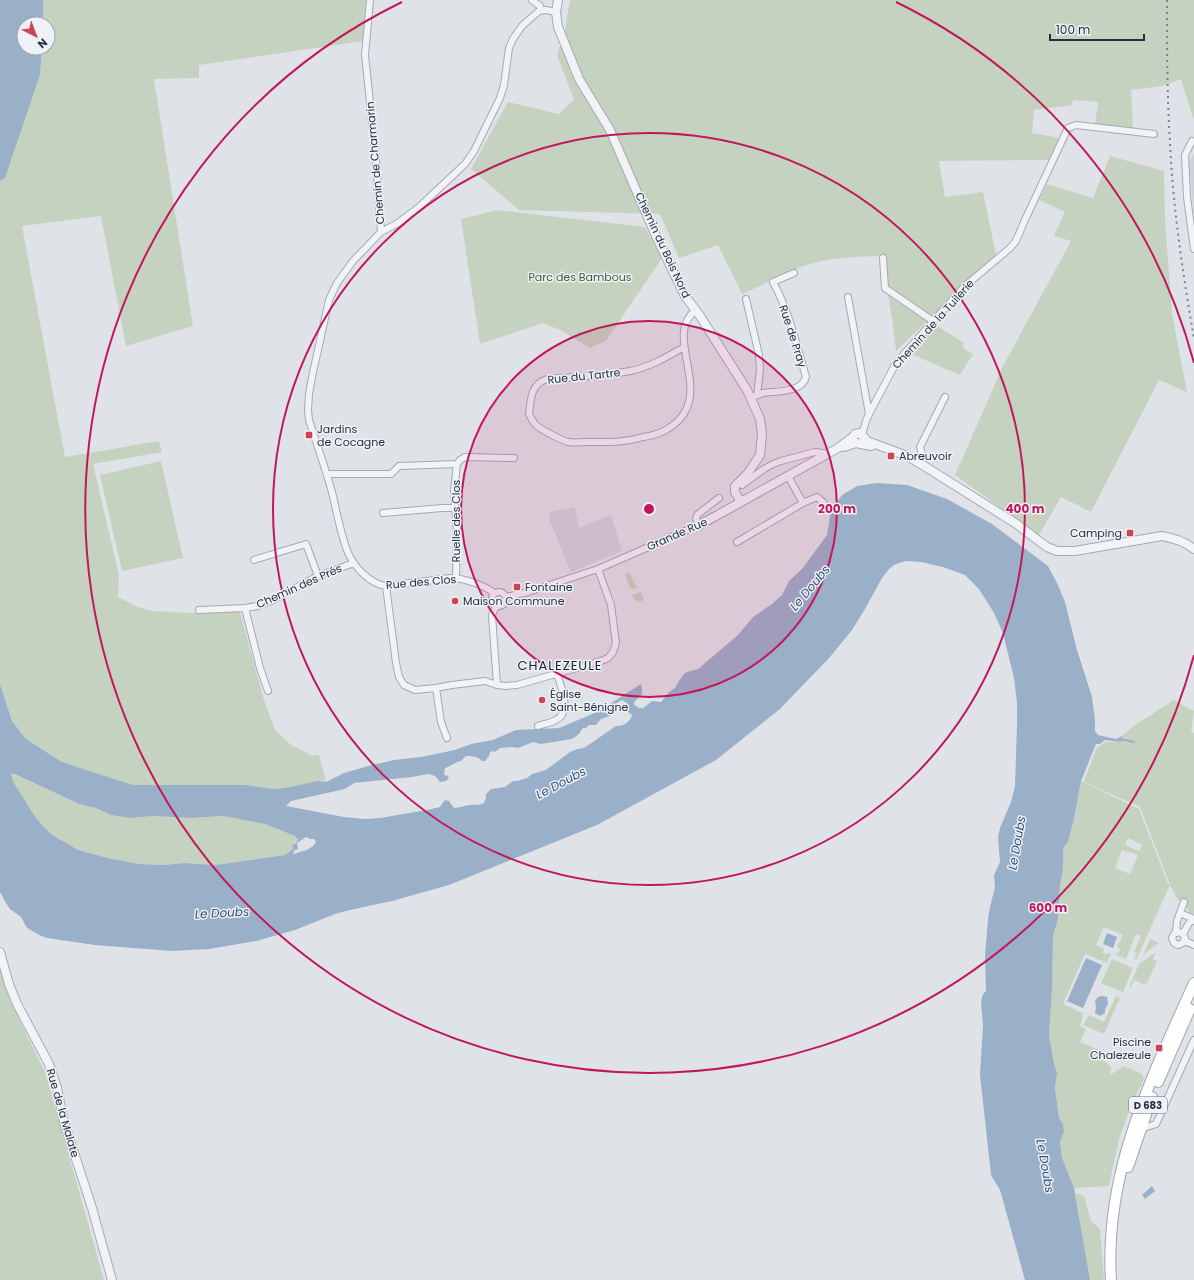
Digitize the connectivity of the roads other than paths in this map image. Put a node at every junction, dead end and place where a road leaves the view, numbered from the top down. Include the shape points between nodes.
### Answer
1 (370, 0) edge
2 (532, 0) edge
3 (558, 0) edge
4 (542, 10) junction
5 (556, 12) junction
6 (1154, 134) dead end
7 (1192, 141) dead end
8 (381, 232) junction
9 (1194, 250) edge
10 (883, 258) dead end
11 (794, 273) dead end
12 (848, 297) dead end
13 (746, 299) dead end
14 (696, 310) junction
15 (933, 321) junction
16 (684, 347) junction
17 (754, 396) junction
18 (945, 397) dead end
19 (869, 414) junction
20 (858, 438) junction
21 (824, 455) junction
22 (514, 458) dead end
23 (457, 464) junction
24 (921, 464) junction
25 (327, 474) junction
26 (788, 476) junction
27 (742, 485) dead end
28 (719, 498) dead end
29 (741, 502) junction
30 (803, 503) junction
31 (824, 503) dead end
32 (456, 508) junction
33 (383, 513) dead end
34 (699, 525) junction
35 (737, 542) dead end
36 (1194, 549) edge
37 (254, 560) dead end
38 (354, 563) junction
39 (598, 569) junction
40 (318, 576) junction
41 (456, 578) junction
42 (386, 586) junction
43 (494, 593) junction
44 (506, 597) junction
45 (496, 606) junction
46 (245, 608) junction
47 (199, 610) dead end
48 (557, 674) junction
49 (497, 685) junction
50 (436, 688) junction
51 (268, 691) dead end
52 (538, 726) dead end
53 (447, 738) dead end
54 (1184, 902) dead end
55 (1180, 913) junction
56 (1194, 919) edge
57 (1176, 932) junction
58 (1183, 934) junction
59 (1184, 941) junction
60 (1194, 945) edge
61 (0, 952) edge
62 (1194, 983) edge
63 (1194, 1000) edge
64 (1194, 1040) edge
65 (1154, 1073) junction
66 (1142, 1126) junction
67 (112, 1280) edge
68 (1111, 1280) edge
69 (1116, 1280) edge

1 - 8 street, Chemin de Charmarin via 366,55
2 - 4 street
3 - 5 street, Chemin du Bois Nord
4 - 5 street
4 - 8 street via 522,26 510,43 500,98 465,164 418,208
5 - 14 street, Chemin du Bois Nord via 561,38 579,79 610,130 656,236 686,296
6 - 15 street, Chemin de la Tuilerie via 1076,126 1068,128 1016,241 964,287
7 - 9 street via 1185,154 1187,197
8 - 25 street, Chemin de Charmarin via 344,273 332,292 327,308 308,394 308,410
10 - 15 street via 885,288
11 - 17 street, Rue de Pray via 773,282 787,316 806,377 805,382 790,389
12 - 19 street
13 - 17 street via 759,355 760,370
14 - 16 street, Rue du Tartre via 686,323
14 - 17 street, Chemin du Bois Nord
15 - 19 street, Chemin de la Tuilerie via 895,365
16 - 16 street, Rue du Tartre via 690,382 689,400 684,415 676,424 662,432 618,442 567,442 536,426 530,417 532,392 542,381 631,371 666,358
17 - 29 street, Chemin du Bois Nord via 762,441 758,460 735,486 735,492
18 - 24 street via 920,447
19 - 20 street, Chemin de la Tuilerie
20 - 21 street, Grande Rue
20 - 24 street via 907,456
21 - 26 street, Grande Rue
21 - 27 street via 815,452 781,461 764,468
22 - 23 street via 465,457
23 - 25 street via 399,466 391,474
23 - 32 street, Ruelle des Clos via 454,491
24 - 36 street via 1056,551 1075,551 1162,536 1184,542
25 - 38 street, Chemin de Charmarin via 346,547
26 - 29 street, Grande Rue
26 - 30 street
28 - 34 street via 697,514
29 - 34 street, Grande Rue
30 - 31 street via 817,496
30 - 35 street
32 - 33 street
32 - 41 street, Ruelle des Clos
34 - 39 street, Grande Rue
37 - 40 street via 306,544
38 - 40 street, Chemin des Prés
38 - 42 street, Rue des Clos via 375,583
39 - 44 street, Grande Rue
39 - 48 street via 611,605 616,643 613,652 601,661
40 - 46 street, Chemin des Prés via 271,601
41 - 42 street, Rue des Clos
41 - 43 street, Rue des Clos
42 - 50 street via 399,677 404,685 415,690
43 - 44 street via 501,592
43 - 45 street via 492,600
44 - 45 street via 505,604
45 - 49 street via 492,615
46 - 47 street, Chemin des Prés
46 - 51 street, Chemin des Prés
48 - 49 street via 517,685
48 - 52 street via 563,691 564,712 556,720
49 - 50 street via 486,680
50 - 53 street via 441,722
54 - 55 street
55 - 56 street
55 - 57 street
56 - 58 street
57 - 58 street
57 - 59 street via 1173,936 1174,943 1178,945
58 - 59 street
59 - 60 street
61 - 67 street, Rue de la Malate via 17,1004 49,1064
62 - 65 main road, D 683
63 - 66 main road, D 683 via 1160,1076
64 - 66 street via 1156,1124
65 - 66 main road via 1155,1080 1139,1121
65 - 68 main road, D 683 via 1134,1122 1116,1191
66 - 69 main road, D 683 via 1125,1176 1120,1202

